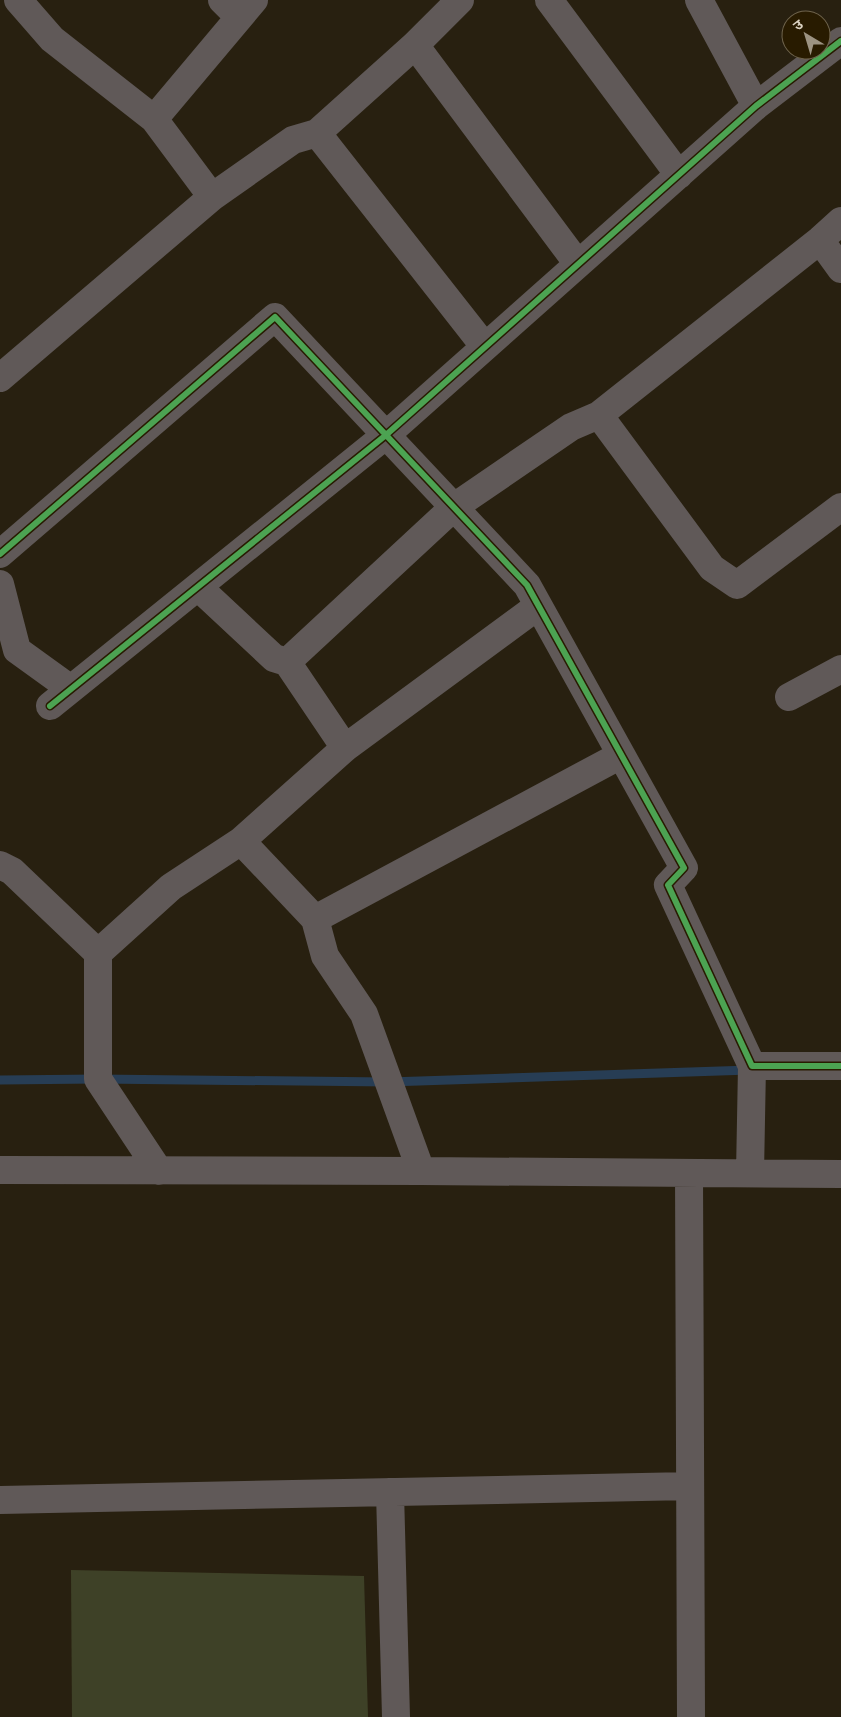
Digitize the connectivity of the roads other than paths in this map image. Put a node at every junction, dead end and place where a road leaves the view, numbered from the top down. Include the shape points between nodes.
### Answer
1 (18, 0) edge
2 (460, 0) edge
3 (549, 0) edge
4 (699, 0) edge
5 (238, 6) edge
6 (841, 41) edge
7 (415, 45) junction
8 (756, 106) junction
9 (154, 119) junction
10 (317, 133) junction
11 (678, 175) junction
12 (212, 197) junction
13 (841, 221) edge
14 (820, 240) junction
15 (578, 264) junction
16 (841, 269) edge
17 (485, 348) junction
18 (0, 378) edge
19 (598, 415) junction
20 (386, 435) junction
21 (454, 507) junction
22 (841, 508) edge
23 (0, 554) edge
24 (0, 584) edge
25 (198, 587) junction
26 (538, 606) junction
27 (8, 657) edge
28 (287, 662) junction
29 (841, 669) edge
30 (71, 689) junction
31 (789, 697) dead end
32 (50, 706) dead end
33 (345, 748) junction
34 (621, 755) junction
35 (241, 841) junction
36 (0, 865) edge
37 (315, 919) junction
38 (98, 953) junction
39 (752, 1066) junction
40 (841, 1066) edge
41 (0, 1170) edge
42 (159, 1171) junction
43 (421, 1171) junction
44 (689, 1173) junction
45 (750, 1174) junction
46 (841, 1174) edge
47 (690, 1486) junction
48 (390, 1492) junction
49 (0, 1500) edge
50 (396, 1717) edge
51 (691, 1717) edge

1 - 9 street via 52,39
2 - 7 street
3 - 11 street
4 - 8 street
5 - 9 street
6 - 8 street
7 - 10 street
7 - 15 street
8 - 11 street
9 - 12 street
10 - 12 street via 293,140
10 - 17 street
11 - 15 street
12 - 18 street
13 - 14 street
14 - 16 street
14 - 19 street
15 - 17 street
17 - 20 street
19 - 21 street via 571,427
19 - 22 street via 712,568 737,585
20 - 21 street
20 - 23 street via 275,317
20 - 25 street
21 - 26 street via 526,585
21 - 28 street
24 - 27 street
25 - 28 street via 274,658
25 - 30 street
26 - 33 street
26 - 34 street
27 - 30 street
28 - 33 street
29 - 31 street
30 - 32 street
33 - 35 street
34 - 37 street
34 - 39 street via 684,868 668,885
35 - 37 street
35 - 38 street via 171,887
36 - 38 street via 12,871
37 - 43 street via 325,956 364,1014
38 - 42 street via 98,1080
39 - 40 street
39 - 45 street
41 - 42 street
42 - 43 street
43 - 44 street
44 - 45 street
44 - 47 street
45 - 46 street
47 - 48 street
47 - 51 street
48 - 49 street
48 - 50 street

